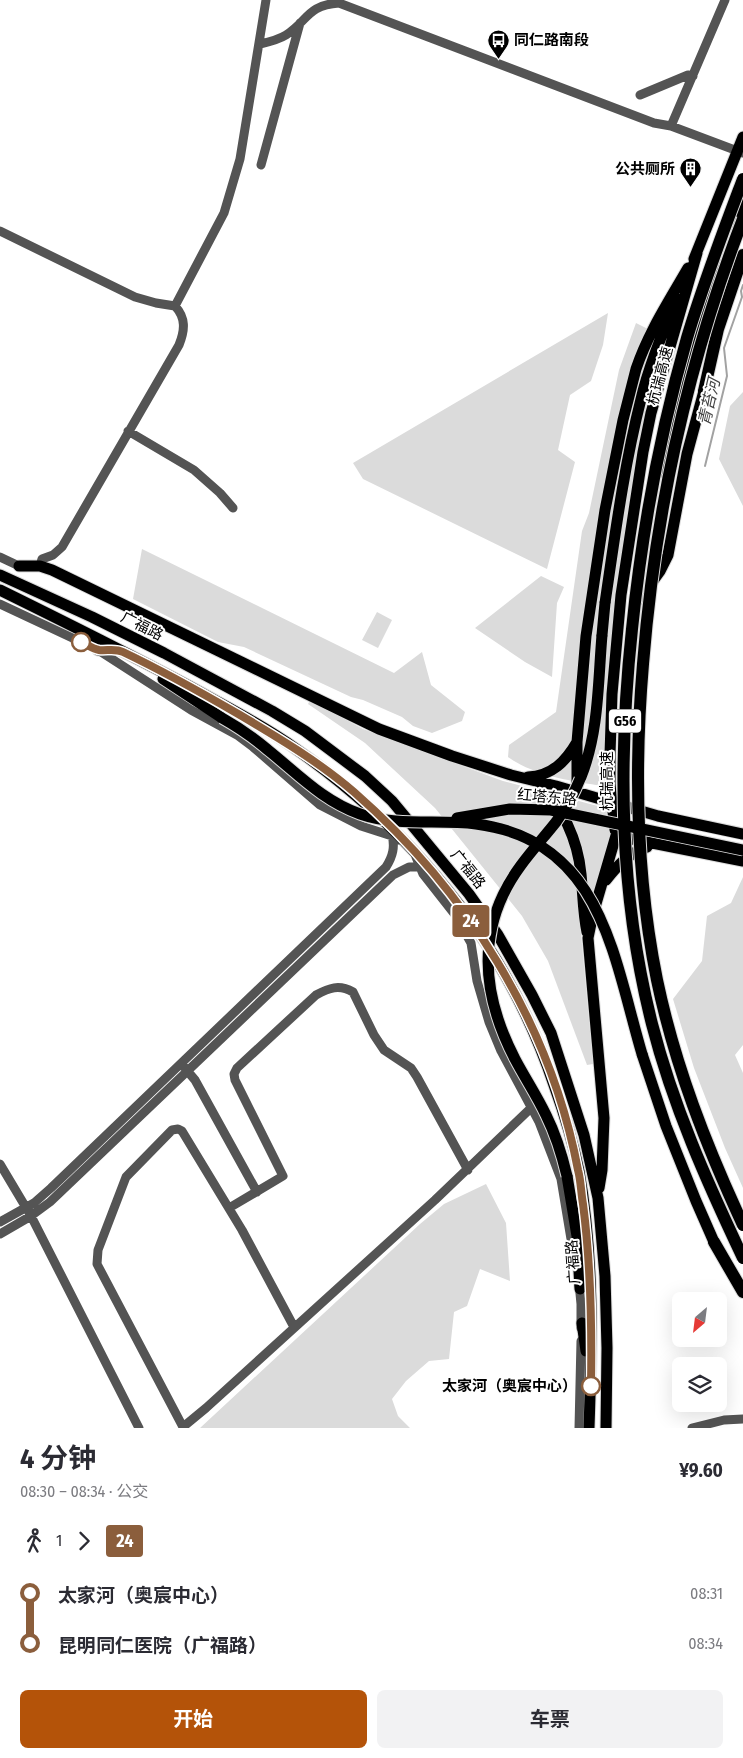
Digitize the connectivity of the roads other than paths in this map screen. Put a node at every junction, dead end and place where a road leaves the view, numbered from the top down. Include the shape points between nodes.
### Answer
1 (266, 0) edge
2 (725, 0) edge
3 (300, 23) junction
4 (260, 44) junction
5 (693, 76) junction
6 (640, 95) dead end
7 (672, 126) junction
8 (743, 137) edge
9 (740, 152) edge
10 (261, 165) dead end
11 (743, 179) edge
12 (743, 198) edge
13 (743, 220) edge
14 (0, 231) edge
15 (697, 254) junction
16 (743, 255) edge
17 (175, 306) junction
18 (704, 391) joint
19 (128, 431) junction
20 (232, 508) dead end
21 (0, 557) edge
22 (19, 566) joint
23 (40, 566) junction
24 (0, 575) edge
25 (0, 590) edge
26 (621, 595) junction
27 (639, 600) junction
28 (0, 604) edge
29 (76, 628) junction
30 (586, 636) junction
31 (98, 650) junction
32 (119, 650) junction
33 (577, 742) junction
34 (518, 777) junction
35 (538, 782) junction
36 (578, 793) junction
37 (612, 802) junction
38 (624, 806) junction
39 (384, 820) junction
40 (435, 822) junction
41 (743, 834) edge
42 (616, 835) junction
43 (392, 836) junction
44 (664, 844) junction
45 (413, 850) junction
46 (743, 850) edge
47 (743, 861) edge
48 (425, 868) junction
49 (602, 885) junction
50 (324, 926) junction
51 (331, 934) junction
52 (588, 938) junction
53 (221, 1032) junction
54 (184, 1068) junction
55 (531, 1108) junction
56 (0, 1164) edge
57 (468, 1170) junction
58 (257, 1192) junction
59 (598, 1198) junction
60 (26, 1208) junction
61 (229, 1208) junction
62 (31, 1216) junction
63 (0, 1222) edge
64 (743, 1225) edge
65 (0, 1234) edge
66 (714, 1242) joint
67 (743, 1258) edge
68 (580, 1288) junction
69 (743, 1292) edge
70 (582, 1323) junction
71 (294, 1327) junction
72 (591, 1369) junction
73 (743, 1419) edge
74 (139, 1428) edge
75 (579, 1428) edge
76 (589, 1428) edge
77 (606, 1428) edge
78 (692, 1428) edge

1 - 4 street
2 - 5 street
3 - 4 street via 286,35
3 - 7 street via 307,14 328,4 339,3 654,124
3 - 10 street
4 - 17 street via 240,159 224,213
5 - 6 street via 688,75
5 - 7 street
7 - 9 street
8 - 9 main road
9 - 15 main road
11 - 67 highway, 杭瑞高速 / G56, bridge via 694,316 660,450 633,613 623,778 631,912 652,1022 689,1138
12 - 27 main road via 691,351 660,475
13 - 64 highway, 杭瑞高速 / G56, bridge via 701,342 667,488 645,638 637,778 645,902 666,1018 693,1107
14 - 17 street via 135,297
15 - 26 main road via 651,413
15 - 30 main road via 648,338 636,369 605,510
15 - 68 main road, bridge via 664,332 641,399 605,603 592,741 580,779 558,818 507,886 492,924 487,953 489,986 498,1018 516,1060 550,1122 559,1147 577,1236
16 - 18 highway via 718,329
17 - 19 street via 182,315 184,334
18 - 27 main road via 687,454 668,555
19 - 20 street via 194,470
19 - 23 street via 62,547 42,559
21 - 22 street
22 - 23 main road
23 - 34 main road, 红塔东路 via 379,729
24 - 59 main road, 广福路 via 92,617 272,711 305,731 365,776 392,801 469,894 498,935 532,995 551,1033 577,1108
25 - 29 main road, 广福路
26 - 30 main road
26 - 37 main road via 612,694
27 - 38 main road
28 - 31 street
29 - 31 main road
29 - 32 main road, 广福路
30 - 33 main road
31 - 32 main road
31 - 43 street via 191,710 237,735 320,805 361,826
32 - 39 main road, 广福路 via 220,703 294,747
32 - 40 main road, bridge via 262,744 316,791 341,806 380,820
33 - 34 main road via 553,770 537,777
33 - 36 main road
34 - 35 main road, 红塔东路
35 - 36 main road, 红塔东路
35 - 52 main road via 549,792 574,840
36 - 37 main road, 红塔东路
37 - 38 main road, 红塔东路
37 - 42 main road
38 - 41 main road, 红塔东路
38 - 42 main road
39 - 43 street
39 - 45 main road, 广福路
40 - 46 main road, 红塔东路, bridge via 510,809 543,809
40 - 66 main road, bridge via 476,824 510,832 560,861 590,898 618,965 666,1126
42 - 44 main road
42 - 49 main road
43 - 45 street
43 - 50 street via 393,853 386,867
44 - 47 main road
44 - 49 main road via 648,846 628,856
45 - 48 main road, 广福路
48 - 51 street via 403,869 393,874
48 - 55 street via 424,874 456,916 471,943 477,981 489,1022
48 - 72 main road, 广福路 via 459,904 487,944 520,1002 538,1039 564,1113 579,1172 586,1233 592,1323
49 - 52 main road
50 - 51 street
50 - 53 street
51 - 53 street
52 - 59 main road via 604,1118
53 - 54 street
54 - 58 street via 195,1080
54 - 60 street
54 - 62 street via 50,1202
55 - 57 street
55 - 68 street via 561,1179
56 - 60 street
57 - 58 street via 411,1068 384,1050 352,992 339,987 316,995 234,1074 283,1176
57 - 71 street
58 - 61 street
59 - 77 main road, 广福路 via 608,1348
60 - 62 street
60 - 63 street
61 - 71 street
61 - 71 street via 182,1131 172,1130 126,1177 98,1250 97,1264 183,1427
62 - 65 street
62 - 74 street
66 - 69 highway
68 - 70 street
70 - 72 main road
70 - 75 street
72 - 76 main road, 广福路
73 - 78 street

